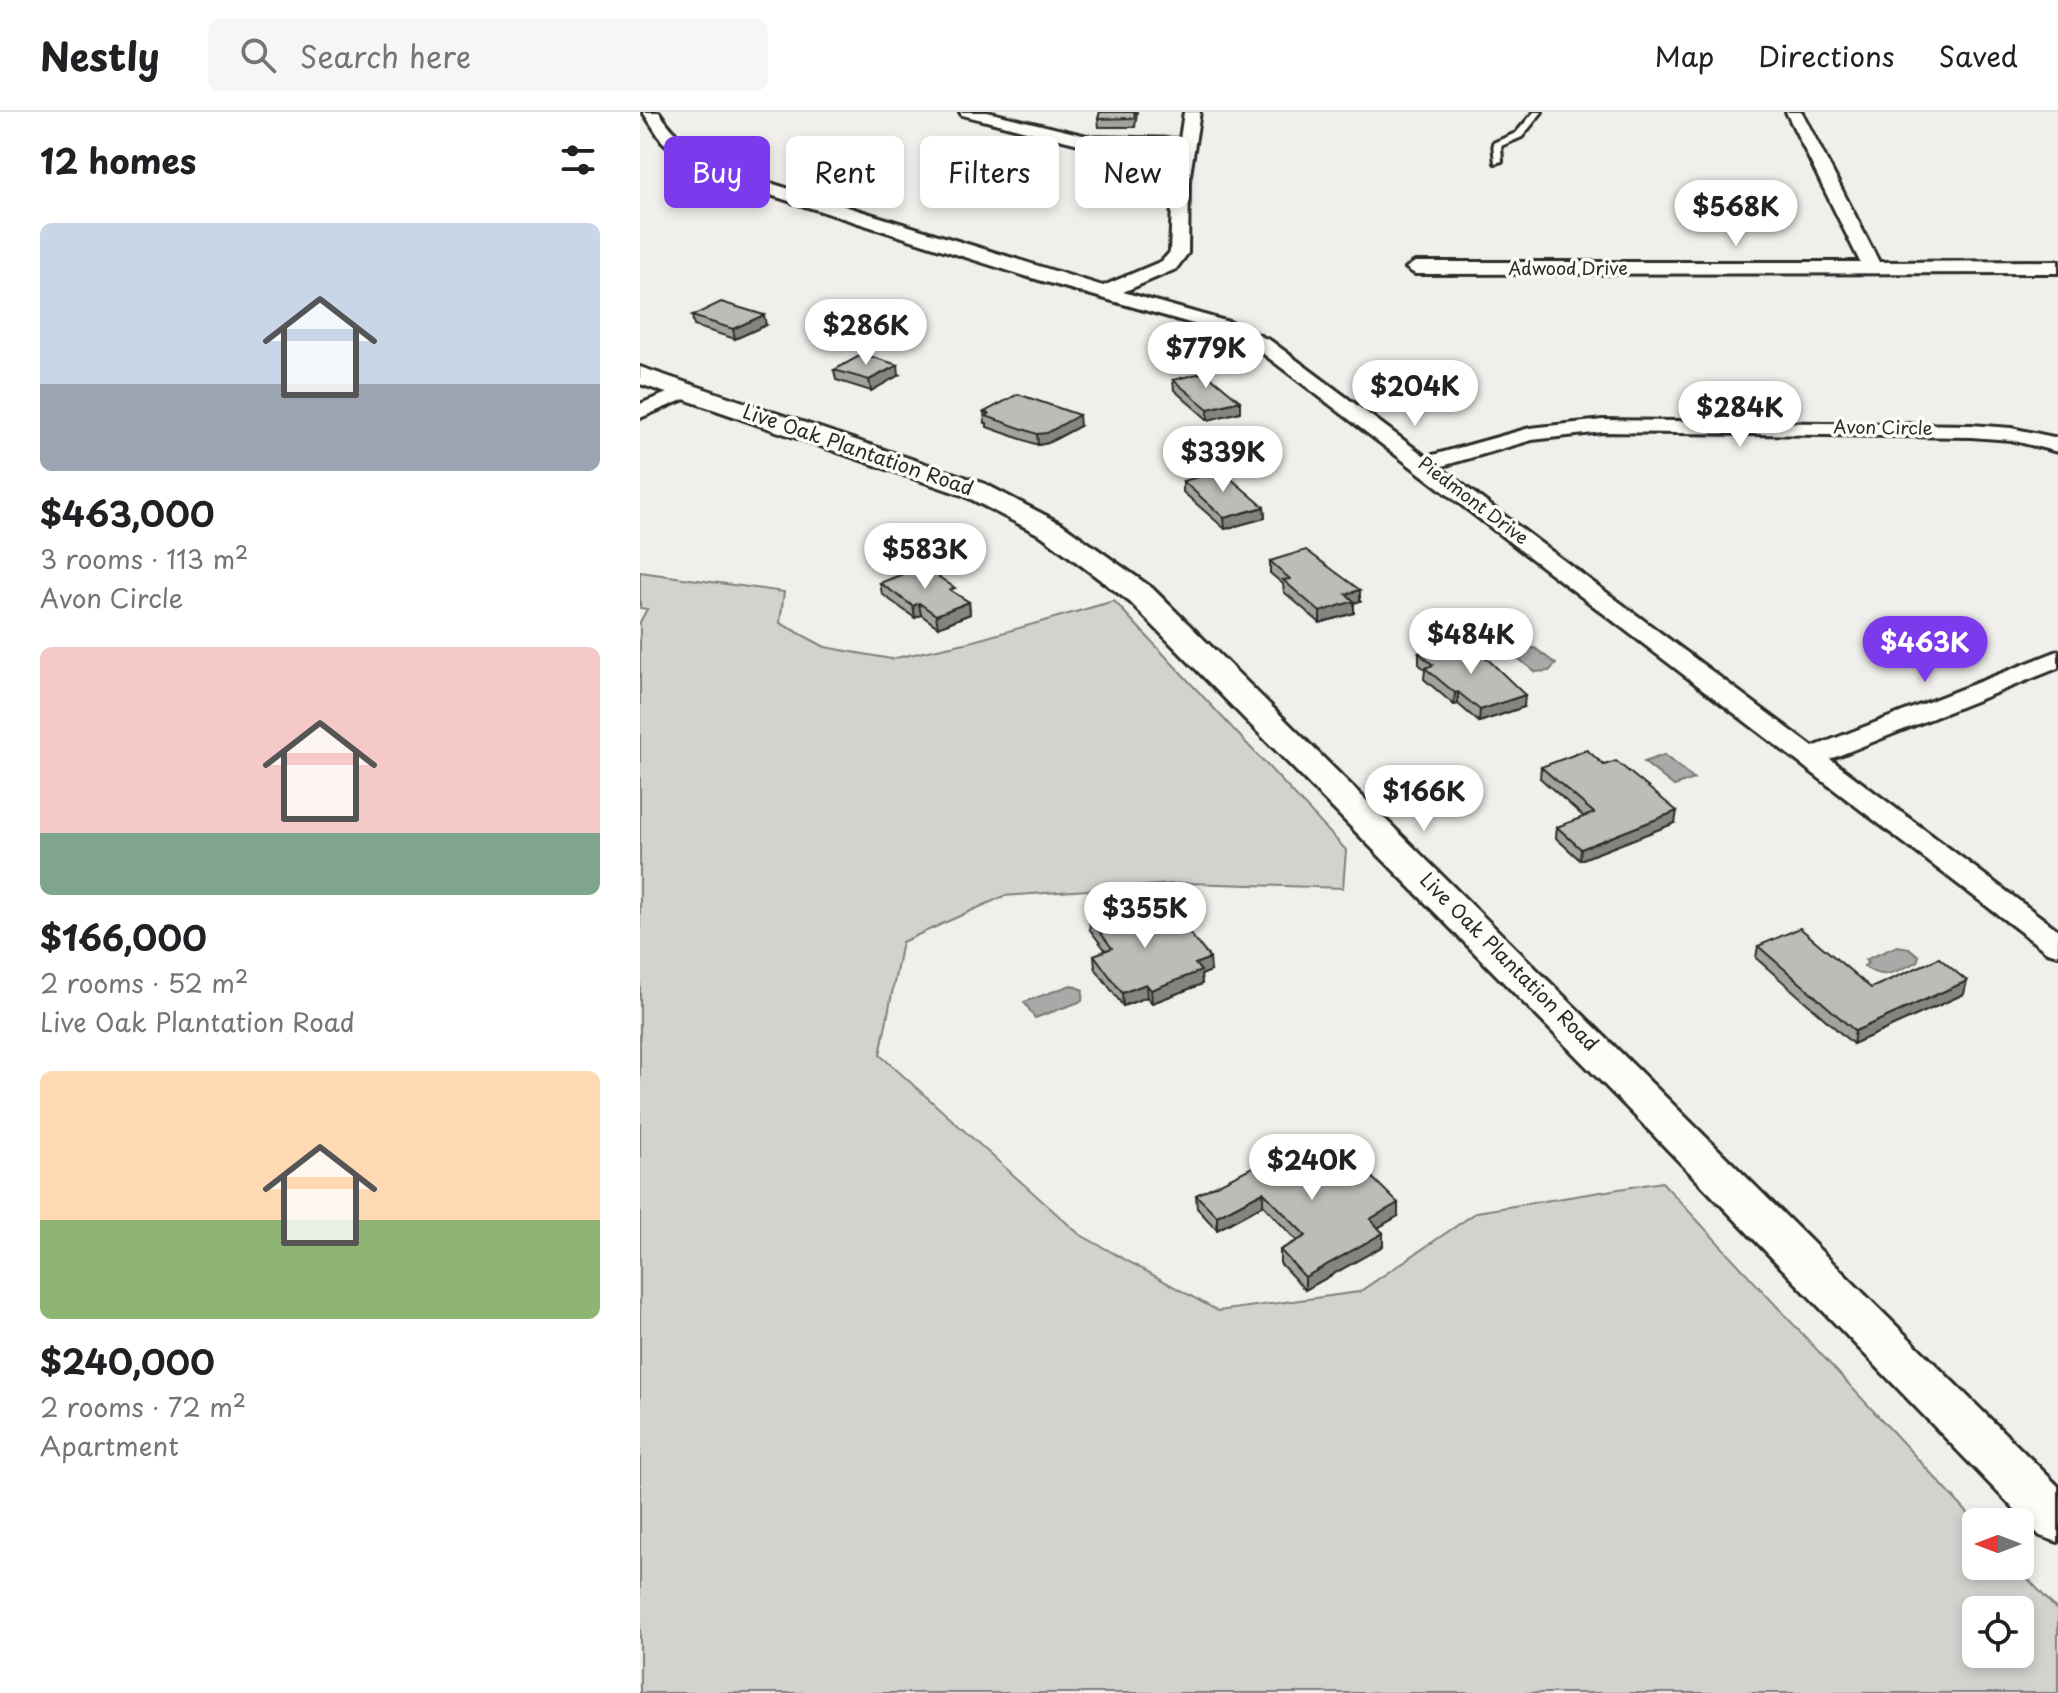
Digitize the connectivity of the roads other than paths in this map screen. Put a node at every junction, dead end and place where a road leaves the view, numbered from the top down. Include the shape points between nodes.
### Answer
1 (651, 112) edge
2 (968, 112) edge
3 (1192, 112) edge
4 (1538, 112) edge
5 (1794, 112) edge
6 (1188, 136) edge
7 (1075, 138) edge
8 (1498, 161) dead end
9 (1180, 208) edge
10 (2058, 267) edge
11 (1415, 268) dead end
12 (1873, 269) junction
13 (1104, 293) junction
14 (640, 375) edge
15 (687, 391) junction
16 (640, 412) edge
17 (2058, 445) edge
18 (1424, 464) junction
19 (2058, 659) edge
20 (1811, 757) junction
21 (2058, 945) edge
22 (2058, 1520) edge

1 - 13 street, Piedmont Drive via 682,151 732,177
2 - 7 street
3 - 6 street
4 - 8 lane via 1519,135 1496,145
5 - 12 street
9 - 13 street via 1175,260
10 - 12 street, Adwood Drive
11 - 12 street, Adwood Drive
13 - 18 street, Piedmont Drive via 1225,327 1264,345
14 - 15 street, Live Oak Plantation Road
15 - 16 street
15 - 22 street, Live Oak Plantation Road via 975,490 1052,530 1141,595
17 - 18 street, Avon Circle via 1971,431 1603,426 1530,434
18 - 20 street, Piedmont Drive
19 - 20 street
20 - 21 street, Piedmont Drive

